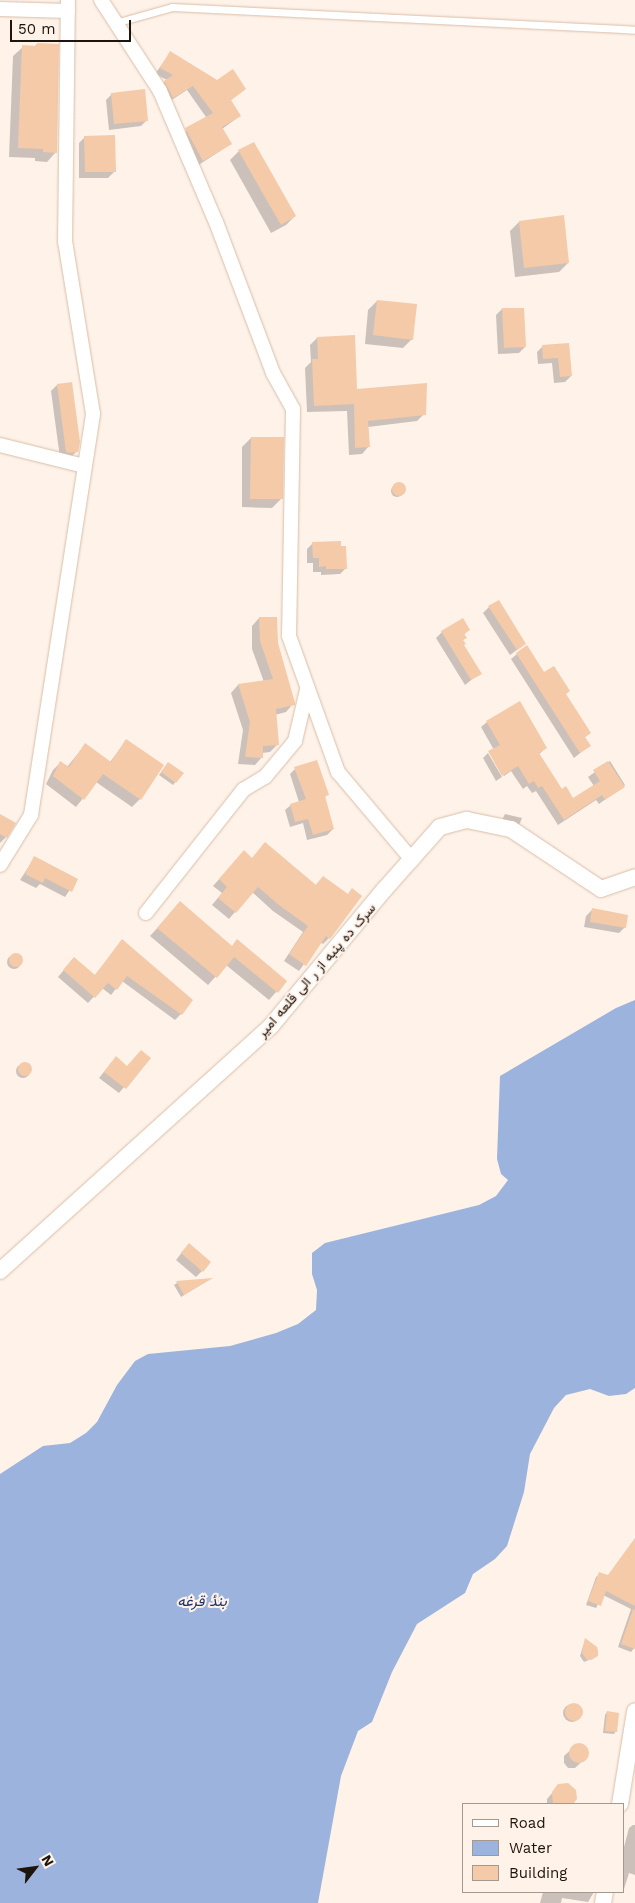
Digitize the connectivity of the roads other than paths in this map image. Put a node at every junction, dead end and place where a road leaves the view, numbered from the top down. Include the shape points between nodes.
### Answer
1 (100, 0) edge
2 (68, 6) edge
3 (0, 9) edge
4 (114, 24) junction
5 (635, 30) edge
6 (0, 445) edge
7 (84, 466) junction
8 (307, 690) junction
9 (412, 860) junction
10 (0, 865) edge
11 (635, 877) edge
12 (146, 913) dead end
13 (0, 1271) edge
14 (635, 1710) edge
15 (620, 1803) edge

1 - 4 street
2 - 3 street
2 - 7 street via 66,242 93,414
4 - 5 lane via 172,7
4 - 8 street via 160,91 216,222 273,373 294,409 289,636
6 - 7 street
7 - 10 street via 31,815
8 - 9 street via 338,772
8 - 12 street via 295,741 265,777 243,790
9 - 11 street, سرک ده پنبه از ر الی قلعه امیر via 440,828 467,820 511,829 601,889
9 - 13 street, سرک ده پنبه از ر الی قلعه امیر via 271,1026
14 - 15 street

